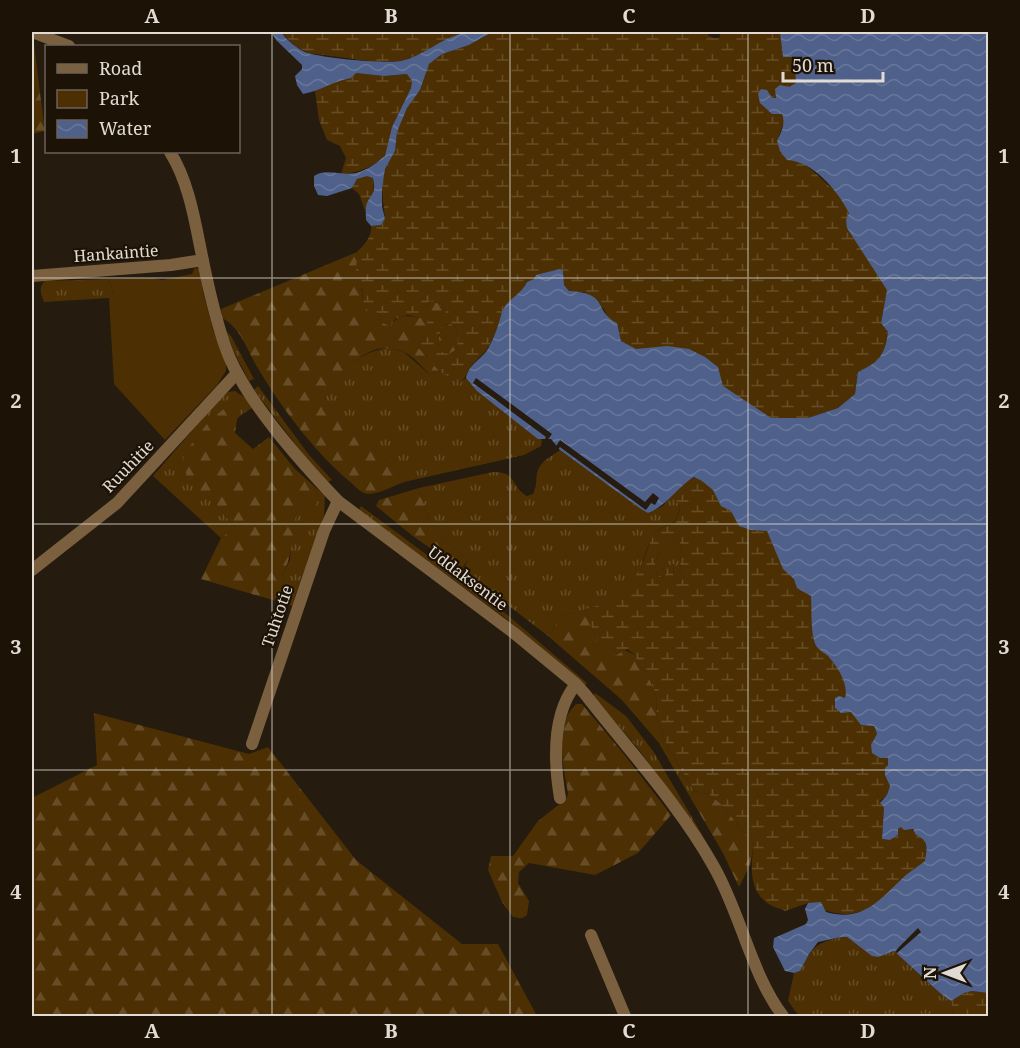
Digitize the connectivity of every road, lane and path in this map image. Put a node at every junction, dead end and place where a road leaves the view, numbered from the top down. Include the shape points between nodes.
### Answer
1 (32, 32) edge
2 (66, 45) edge
3 (171, 153) edge
4 (203, 260) junction
5 (32, 276) edge
6 (237, 373) junction
7 (338, 501) junction
8 (32, 570) edge
9 (576, 684) junction
10 (252, 744) dead end
11 (560, 798) dead end
12 (591, 935) dead end
13 (625, 1017) edge
14 (783, 1017) edge

1 - 2 street
3 - 4 street, Uddaksentie via 187,192
4 - 5 street, Hankaintie
4 - 6 street, Uddaksentie via 226,347
6 - 7 street, Uddaksentie via 286,442
6 - 8 street, Ruuhitie via 117,502
7 - 9 street, Uddaksentie
7 - 10 street, Tuhtotie via 320,542
9 - 11 street via 564,704 557,737
9 - 14 street, Uddaksentie via 699,842 725,887
12 - 13 street

